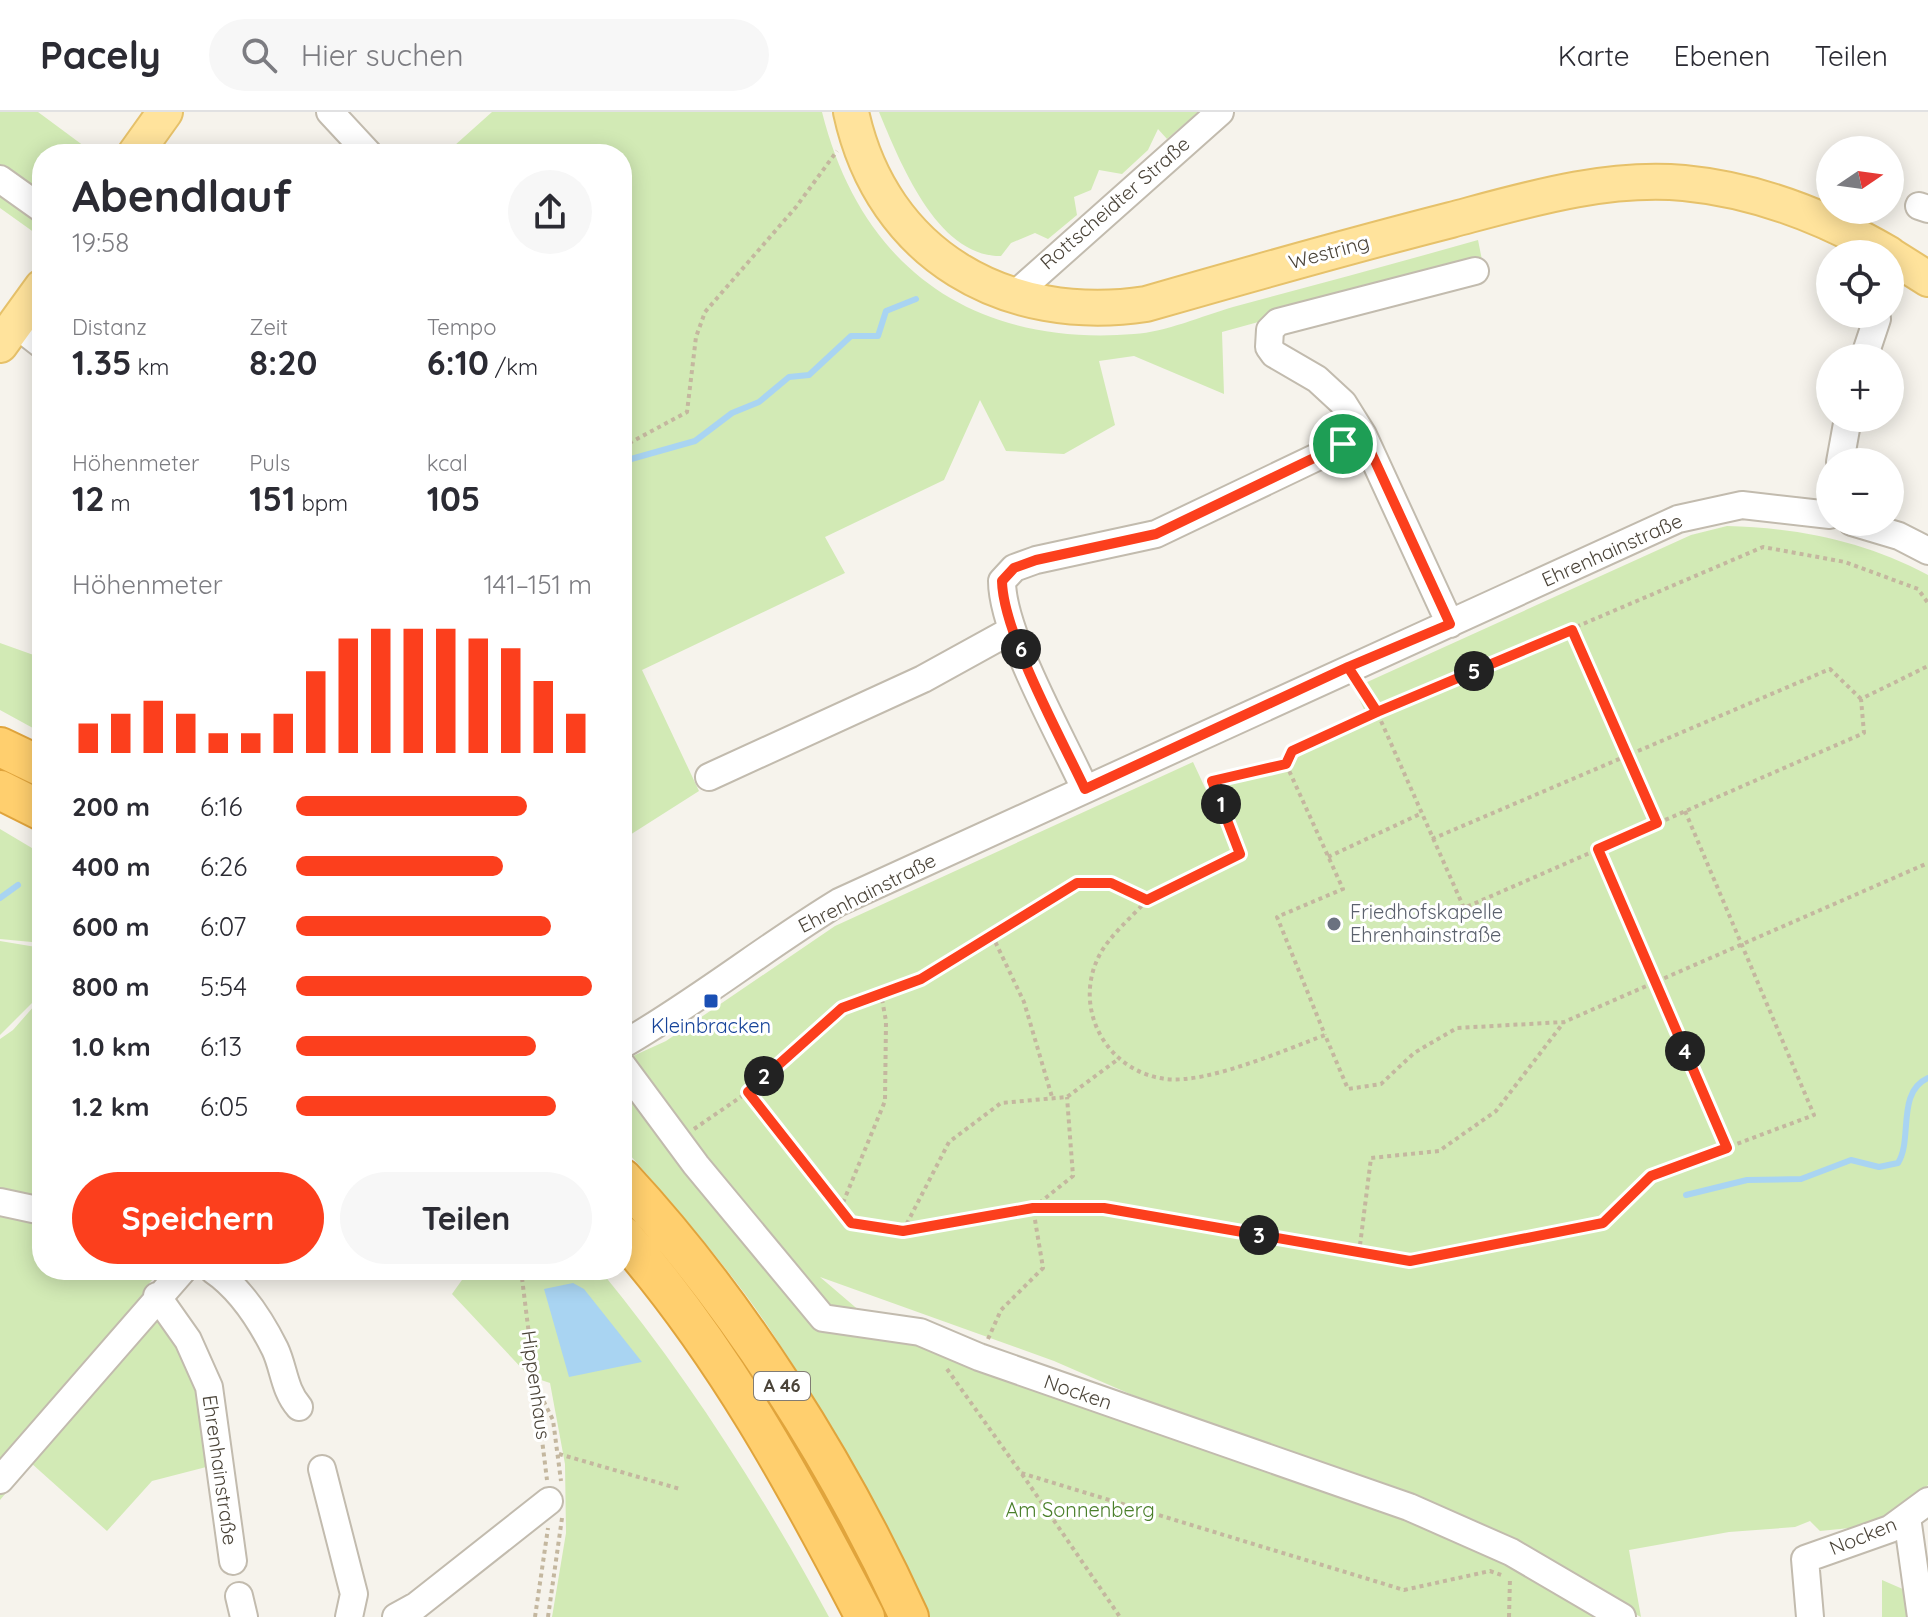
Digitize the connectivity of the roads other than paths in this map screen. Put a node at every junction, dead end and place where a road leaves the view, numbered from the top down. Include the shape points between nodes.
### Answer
1 (165, 112) edge
2 (330, 112) edge
3 (1220, 112) edge
4 (853, 119) edge
5 (142, 144) edge
6 (360, 144) edge
7 (0, 179) edge
8 (32, 202) edge
9 (1865, 240) edge
10 (1904, 264) edge
11 (1475, 271) dead end
12 (1928, 279) edge
13 (1012, 297) junction
14 (32, 309) edge
15 (19, 338) edge
16 (1358, 428) junction
17 (1816, 513) edge
18 (1899, 536) edge
19 (1928, 551) edge
20 (1450, 624) junction
21 (1012, 630) junction
22 (0, 747) edge
23 (32, 762) edge
24 (709, 777) dead end
25 (1085, 789) junction
26 (0, 790) edge
27 (32, 806) edge
28 (632, 1039) edge
29 (632, 1078) edge
30 (632, 1190) edge
31 (0, 1202) edge
32 (32, 1209) edge
33 (632, 1247) edge
34 (173, 1280) edge
35 (228, 1280) edge
36 (157, 1296) junction
37 (299, 1407) dead end
38 (322, 1469) dead end
39 (0, 1480) edge
40 (549, 1501) road end
41 (1918, 1509) edge
42 (233, 1561) dead end
43 (349, 1617) edge
44 (396, 1617) edge
45 (865, 1617) edge
46 (909, 1617) edge
47 (1622, 1617) edge
48 (1810, 1617) edge
49 (1921, 1617) edge

1 - 5 main road
2 - 6 street
3 - 13 street, Rottscheidter Straße
4 - 13 main road, Westring via 873,176 901,218 959,271
7 - 8 street
9 - 13 main road, Westring via 1783,204 1685,183 1654,182 1517,203 1146,304 1104,310 1049,307
10 - 12 main road, Westring
11 - 16 street via 1278,322 1270,330 1267,339 1274,354 1317,379 1343,403
14 - 15 main road
16 - 20 street
16 - 21 street via 1156,534 1014,568 1002,581
17 - 20 street, Ehrenhainstraße via 1742,505 1678,519
18 - 19 street
20 - 25 street, Ehrenhainstraße
21 - 24 street via 923,679
21 - 25 street
22 - 23 highway
25 - 28 street, Ehrenhainstraße via 839,902
26 - 27 highway
29 - 47 street, Nocken via 823,1318 920,1332 1409,1507 1511,1552
30 - 46 highway, A 46 via 709,1280 768,1362
31 - 32 street
33 - 45 highway, A 46 via 737,1387 799,1488
34 - 36 street
35 - 37 street via 276,1350 290,1397
36 - 39 street
36 - 42 street, Ehrenhainstraße via 188,1340 209,1387
38 - 43 street via 354,1594
40 - 44 street
41 - 48 street, Nocken via 1890,1529 1805,1559
41 - 49 street

